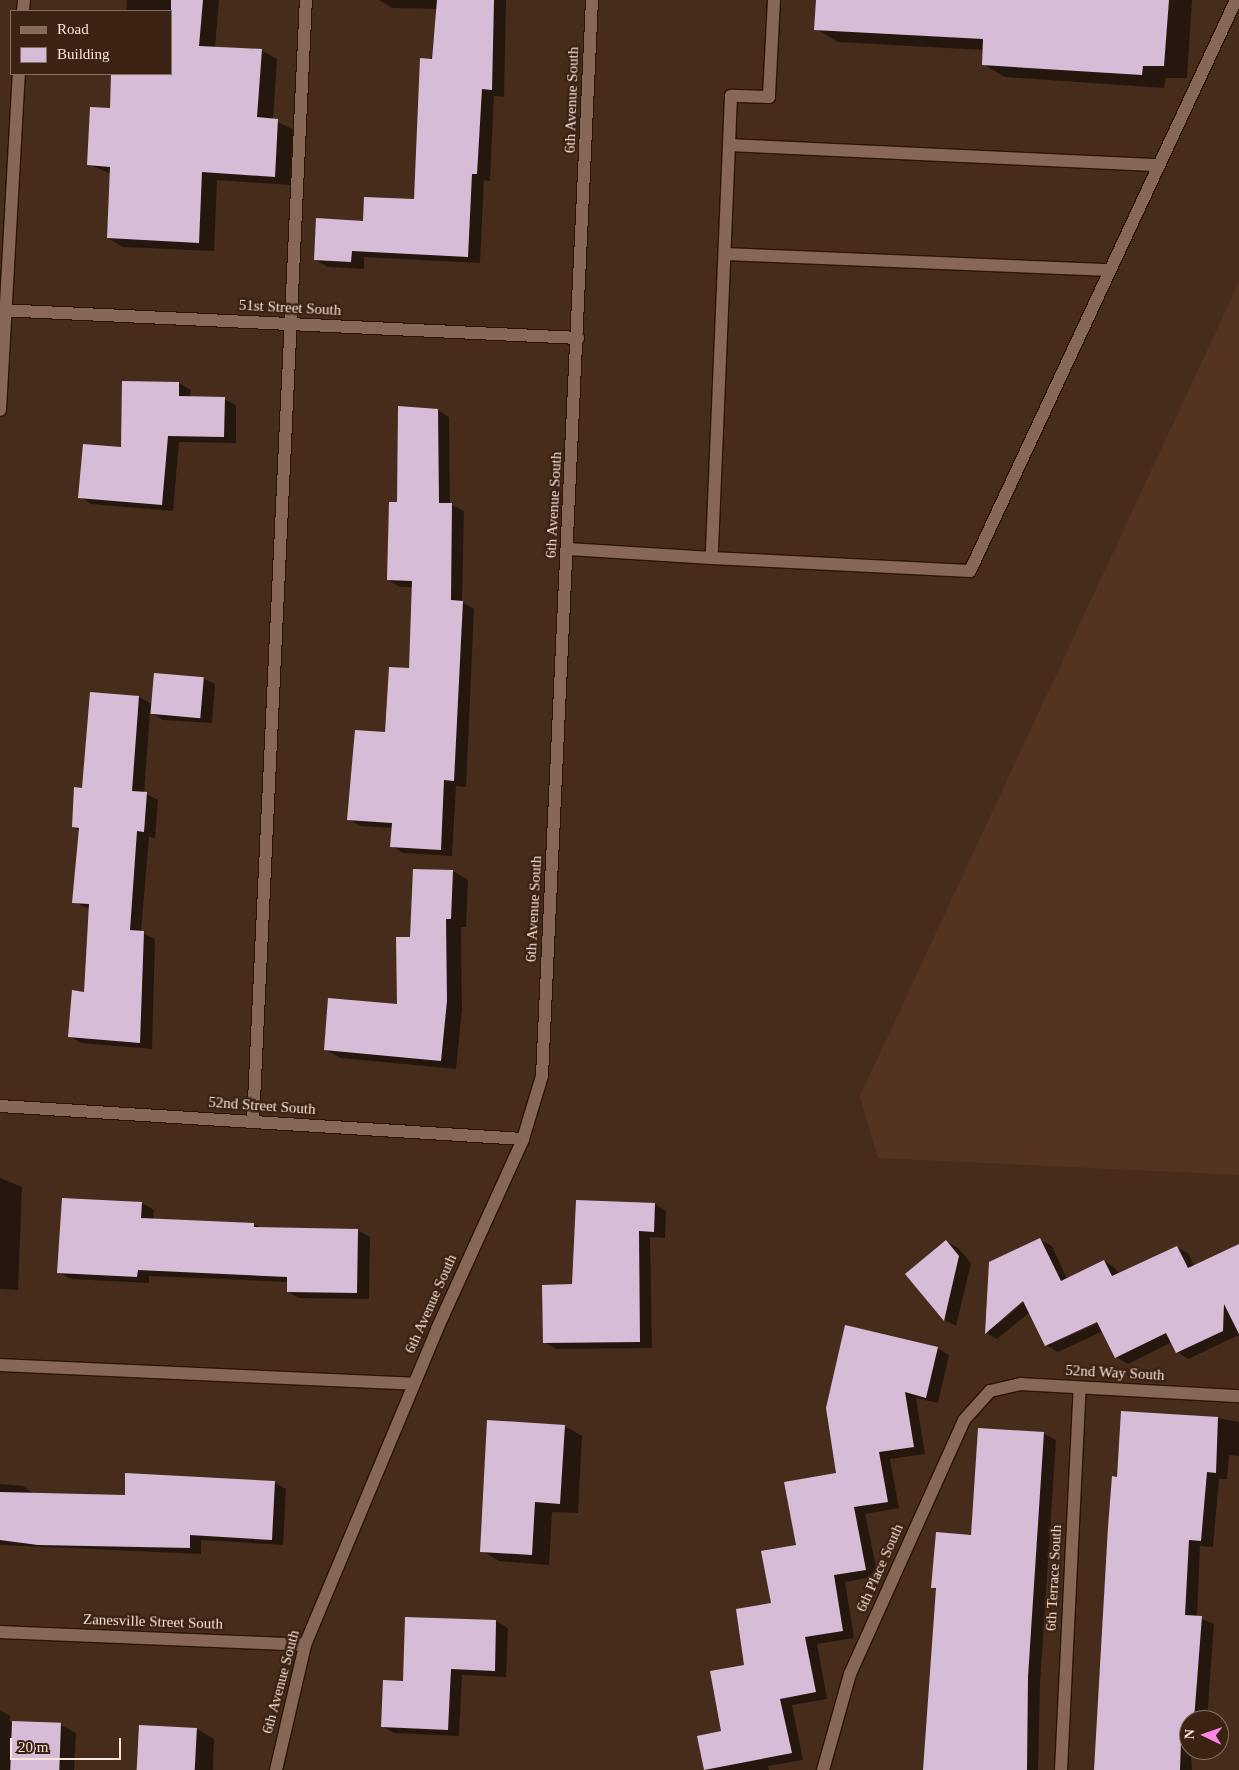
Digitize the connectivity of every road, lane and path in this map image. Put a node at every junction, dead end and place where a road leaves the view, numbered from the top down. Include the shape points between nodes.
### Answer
1 (306, 0) edge
2 (592, 0) edge
3 (774, 0) edge
4 (1236, 0) edge
5 (19, 75) edge
6 (729, 145) junction
7 (1159, 165) junction
8 (725, 254) junction
9 (1110, 270) junction
10 (3, 310) edge
11 (290, 324) junction
12 (578, 338) junction
13 (0, 410) edge
14 (568, 549) junction
15 (712, 558) junction
16 (0, 1106) edge
17 (253, 1122) junction
18 (523, 1139) junction
19 (0, 1366) edge
20 (414, 1384) junction
21 (1080, 1388) junction
22 (990, 1391) joint
23 (1239, 1396) edge
24 (0, 1632) edge
25 (305, 1645) junction
26 (276, 1770) edge
27 (823, 1770) edge
28 (1061, 1770) edge

1 - 11 street
2 - 12 street, 6th Avenue South
3 - 6 street via 769,97 731,96
4 - 7 street
5 - 10 street
6 - 7 street
6 - 8 street
7 - 9 street
8 - 9 street
8 - 15 street
9 - 15 street via 970,571
10 - 11 street, 51st Street South
10 - 13 street
11 - 12 street, 51st Street South
11 - 17 street
12 - 14 street, 6th Avenue South
14 - 15 street
14 - 18 street, 6th Avenue South via 542,1076
16 - 17 street, 52nd Street South
17 - 18 street, 52nd Street South
18 - 20 street, 6th Avenue South
19 - 20 street
20 - 25 street, 6th Avenue South
21 - 22 street, 52nd Way South via 1021,1384
21 - 23 street, 52nd Way South
21 - 28 street, 6th Terrace South
22 - 27 street, 6th Place South via 964,1420 854,1665
24 - 25 street, Zanesville Street South
25 - 26 street, 6th Avenue South

